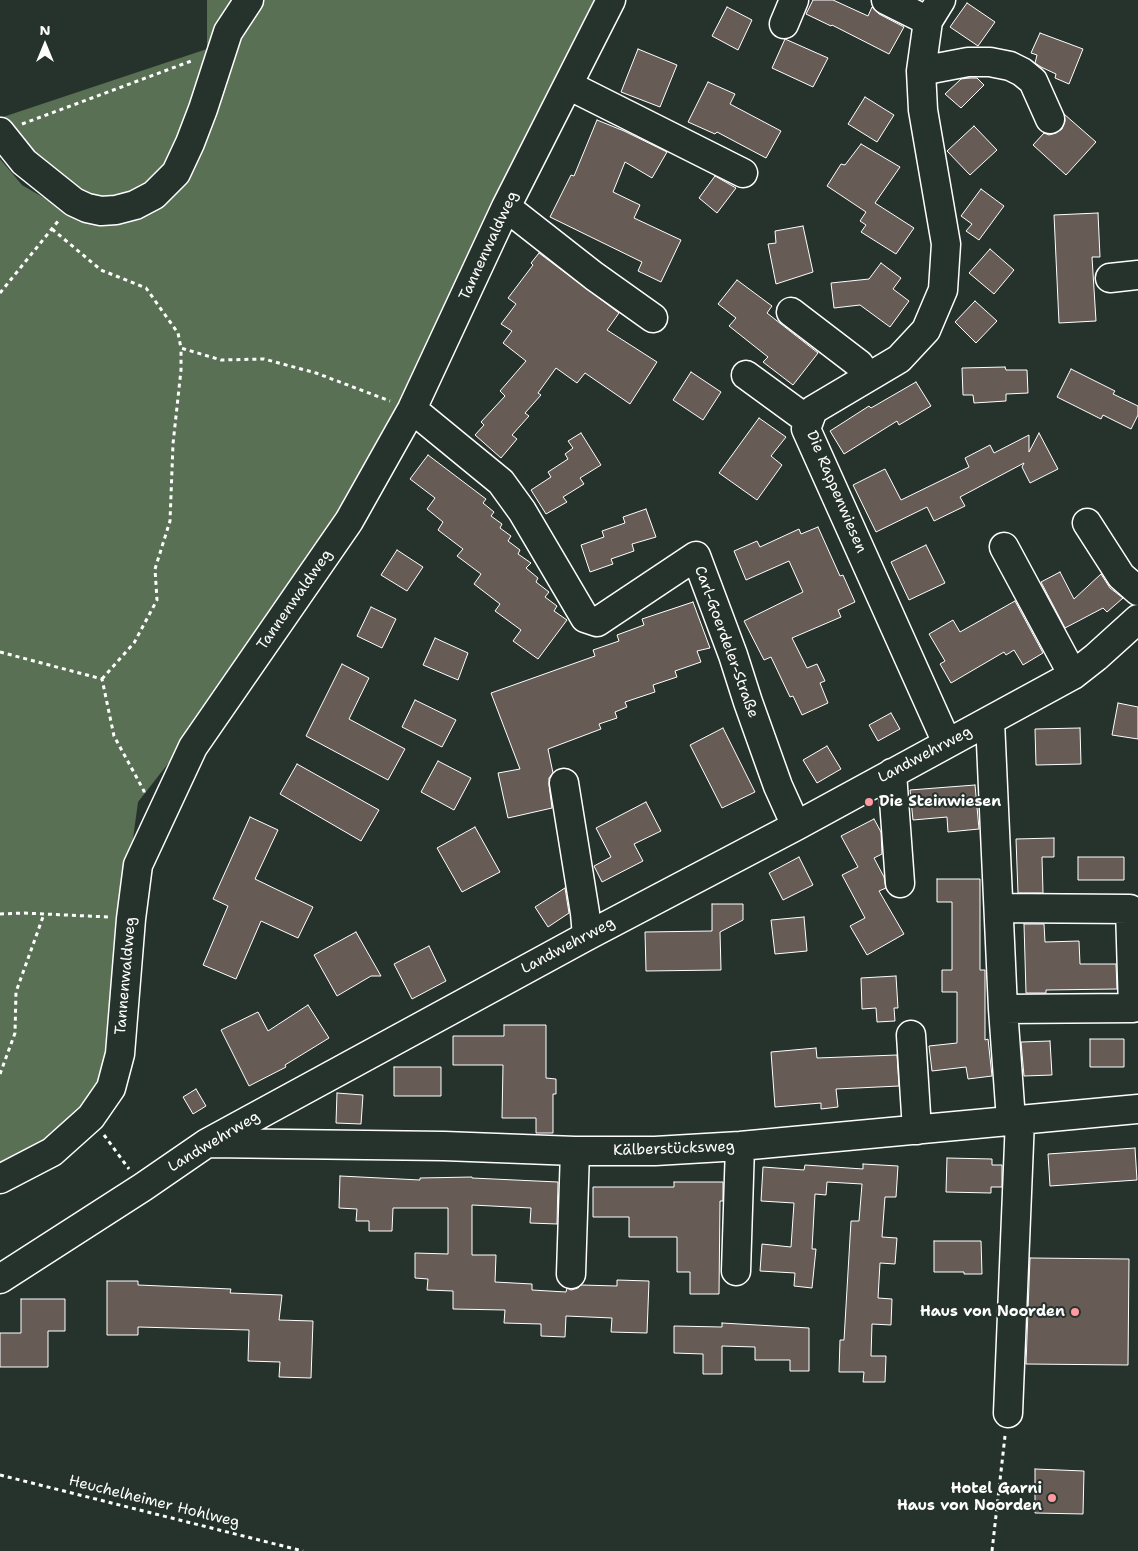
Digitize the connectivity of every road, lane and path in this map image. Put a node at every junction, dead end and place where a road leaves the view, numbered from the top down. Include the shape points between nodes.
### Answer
1 (249, 0) edge
2 (611, 0) edge
3 (886, 0) edge
4 (935, 10) edge
5 (220, 51) junction
6 (921, 71) junction
7 (568, 85) junction
8 (1050, 119) dead end
9 (9, 128) edge
10 (743, 173) dead end
11 (74, 202) junction
12 (506, 207) junction
13 (52, 229) junction
14 (1138, 276) edge
15 (1110, 278) dead end
16 (0, 293) edge
17 (791, 312) dead end
18 (653, 318) dead end
19 (181, 348) junction
20 (746, 375) dead end
21 (868, 377) junction
22 (412, 409) junction
23 (809, 421) junction
24 (1087, 523) dead end
25 (1004, 547) dead end
26 (1138, 591) edge
27 (1138, 619) edge
28 (0, 652) edge
29 (1073, 674) junction
30 (102, 679) junction
31 (990, 721) junction
32 (947, 743) junction
33 (892, 773) junction
34 (564, 783) dead end
35 (143, 800) dead end
36 (796, 826) junction
37 (900, 883) dead end
38 (999, 908) junction
39 (0, 914) edge
40 (44, 914) junction
41 (131, 919) junction
42 (587, 936) junction
43 (1003, 1009) junction
44 (910, 1035) dead end
45 (0, 1074) edge
46 (1138, 1109) edge
47 (91, 1117) junction
48 (1015, 1119) junction
49 (917, 1130) junction
50 (207, 1143) junction
51 (740, 1146) junction
52 (575, 1151) junction
53 (0, 1179) edge
54 (143, 1187) junction
55 (736, 1271) dead end
56 (571, 1274) dead end
57 (0, 1279) edge
58 (1008, 1413) joint
59 (0, 1475) edge
60 (303, 1551) edge
61 (992, 1551) edge

1 - 5 street
2 - 7 street, Tannenwaldweg
3 - 4 street, Die Rappenwiesen
4 - 6 street, Die Rappenwiesen
5 - 9 path
5 - 11 street via 203,109 176,173 154,195 135,205 101,211
6 - 8 street via 968,62 1010,66 1033,81
6 - 21 street, Die Rappenwiesen via 923,110 946,244 943,290 926,330 899,358
7 - 10 street
7 - 12 street, Tannenwaldweg
9 - 11 street via 24,162
11 - 13 path
12 - 18 street
12 - 22 street, Tannenwaldweg
13 - 16 path
13 - 19 path via 101,270 146,288 178,333
14 - 15 street
17 - 21 street via 859,364
19 - 22 path via 221,360 264,359 316,373
19 - 30 path via 170,521 155,569 157,600 134,643
20 - 23 street
21 - 23 street, Die Rappenwiesen via 813,410
22 - 36 street, Carl-Goerdeler-Straße via 501,482 522,511 585,618 598,622 696,556 775,777
22 - 41 street, Tannenwaldweg via 349,522 194,747 138,865
23 - 32 street, Die Rappenwiesen via 806,429
24 - 26 street via 1122,576
25 - 29 street
27 - 29 street, Landwehrweg
28 - 30 path
29 - 31 street, Landwehrweg
30 - 35 path via 114,736 144,791
31 - 32 street, Landwehrweg
31 - 38 street
32 - 33 street, Landwehrweg
33 - 36 street, Landwehrweg
33 - 37 street
34 - 42 street
36 - 42 street, Landwehrweg
38 - 43 street
38 - 43 street via 1130,909 1133,1008
39 - 40 path
40 - 41 path
40 - 45 path via 16,992 15,1032
41 - 47 street, Tannenwaldweg via 120,1054 111,1088
42 - 50 street, Landwehrweg
43 - 48 street
44 - 49 street
46 - 48 street, Kälberstücksweg
47 - 53 street, Tannenwaldweg via 52,1152
47 - 54 path
48 - 49 street, Kälberstücksweg
48 - 58 street
49 - 51 street, Kälberstücksweg
50 - 52 street, Kälberstücksweg
50 - 54 street, Landwehrweg
51 - 52 street, Kälberstücksweg
51 - 55 street
52 - 56 street
54 - 57 street, Landwehrweg
58 - 61 path
59 - 60 path, Heuchelheimer Hohlweg

